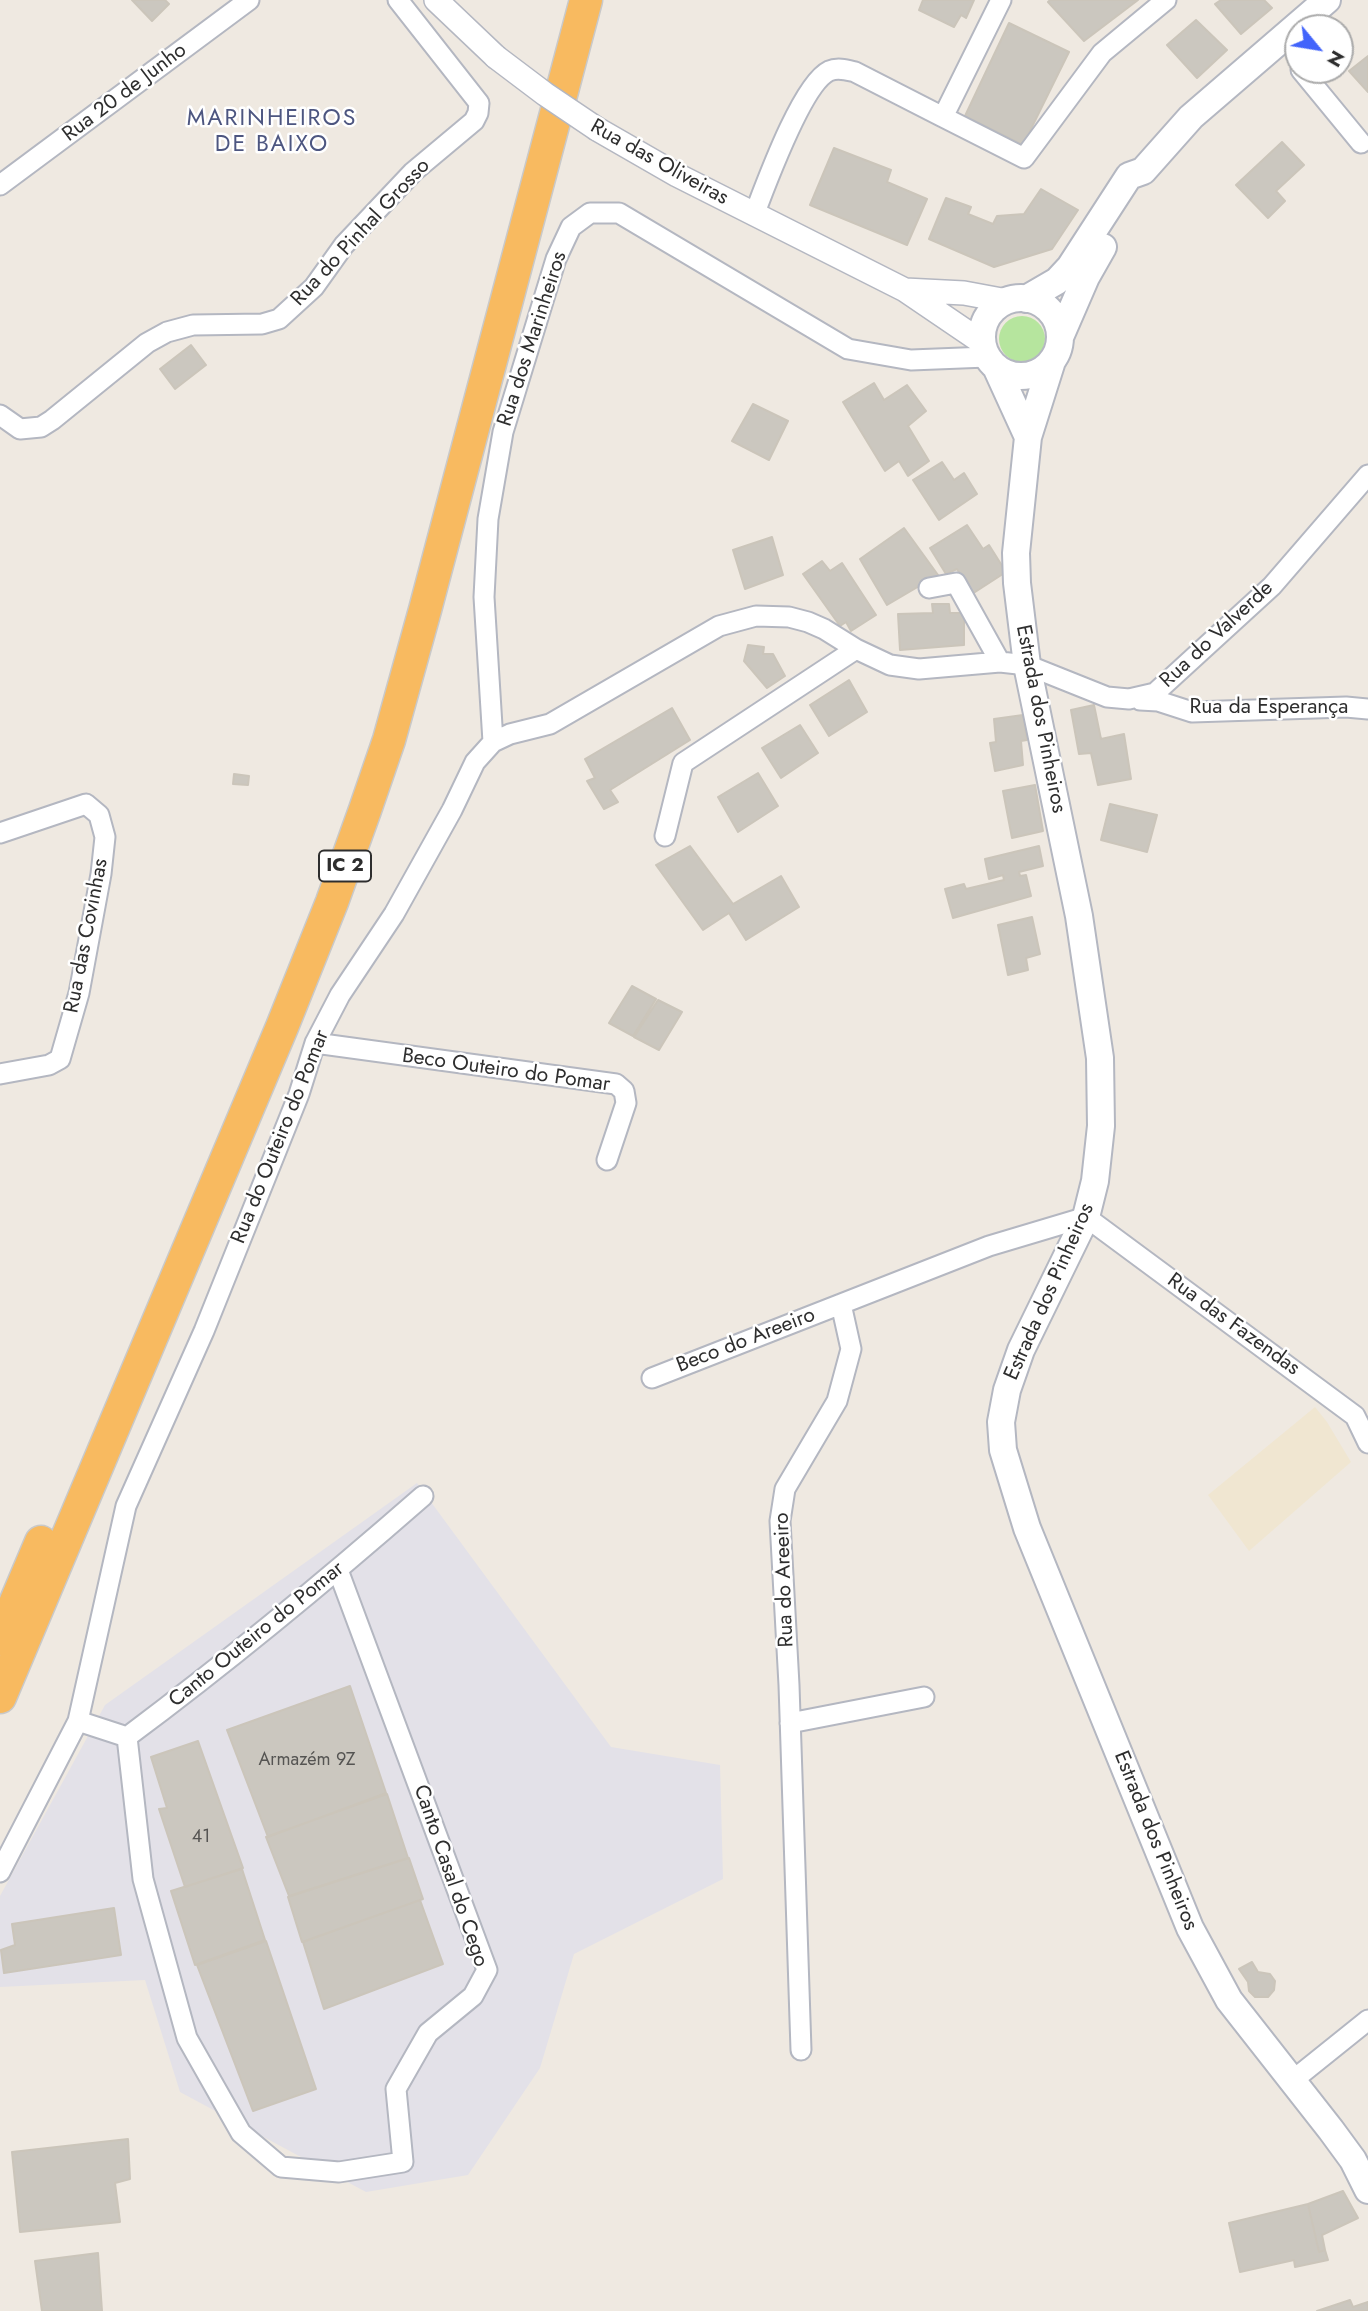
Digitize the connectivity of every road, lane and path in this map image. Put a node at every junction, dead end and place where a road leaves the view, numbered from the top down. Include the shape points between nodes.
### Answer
1 (249, 0) edge
2 (397, 0) edge
3 (436, 0) edge
4 (565, 0) edge
5 (586, 0) edge
6 (1001, 0) edge
7 (1166, 0) edge
8 (1327, 0) edge
9 (1277, 41) junction
10 (1284, 49) edge
11 (1313, 84) edge
12 (943, 117) junction
13 (1361, 143) dead end
14 (1143, 171) junction
15 (0, 185) edge
16 (754, 215) junction
17 (905, 290) junction
18 (1017, 300) junction
19 (1056, 349) junction
20 (989, 356) junction
21 (0, 415) edge
22 (1028, 437) junction
23 (1368, 475) edge
24 (929, 588) dead end
25 (848, 644) junction
26 (1000, 662) junction
27 (1027, 665) junction
28 (1129, 699) junction
29 (1368, 709) edge
30 (493, 741) junction
31 (0, 833) edge
32 (665, 836) dead end
33 (315, 1043) junction
34 (0, 1074) edge
35 (607, 1160) dead end
36 (1086, 1217) junction
37 (841, 1304) junction
38 (652, 1378) dead end
39 (1368, 1443) edge
40 (423, 1496) dead end
41 (338, 1570) junction
42 (0, 1639) edge
43 (0, 1697) edge
44 (924, 1697) dead end
45 (78, 1721) junction
46 (790, 1723) junction
47 (127, 1737) junction
48 (0, 1871) edge
49 (1368, 2020) edge
50 (801, 2050) dead end
51 (1292, 2081) junction
52 (1368, 2190) edge

1 - 15 street, Rua 20 de Junho
2 - 21 street, Rua do Pinhal Grosso via 479,103 474,121 413,172 344,244 314,287 279,319 262,324 193,325 167,332 41,427 20,429
3 - 16 street, Rua das Oliveiras, bridge via 496,57 545,94 657,164
4 - 42 highway, IC 2 via 377,708 341,815 267,1007
5 - 43 highway, IC 2 via 425,610 369,798 282,1027
6 - 12 street
7 - 12 street via 1102,53 1024,158
8 - 9 main road
9 - 10 street
9 - 14 main road via 1172,136
11 - 13 street
12 - 16 street via 855,72 831,70 806,95
14 - 18 main road via 1129,176 1070,268 1057,281
14 - 19 main road, Estrada dos Pinheiros via 1142,185 1086,277
16 - 17 street, Rua das Oliveiras
17 - 18 street
17 - 20 street, Rua das Oliveiras
18 - 19 main road via 1046,308 1058,326
18 - 20 main road via 996,308 988,318 983,330
19 - 20 main road via 1043,369 1019,376 1007,374
19 - 22 main road, Estrada dos Pinheiros
20 - 22 main road
20 - 30 street, Rua dos Marinheiros via 911,360 848,349 619,214 590,213 571,227 547,285 503,432 488,519 484,597
22 - 27 main road, Estrada dos Pinheiros via 1016,553
23 - 28 street, Rua do Valverde via 1272,586 1155,693
24 - 26 street via 956,583
25 - 26 street via 890,665 919,668
25 - 30 street via 816,625 789,617 737,620 550,723
25 - 32 street via 683,763
26 - 27 street
27 - 28 street via 1107,697
27 - 36 main road, Estrada dos Pinheiros via 1079,916 1100,1058 1099,1156
28 - 29 street, Rua da Esperança via 1158,701 1192,712
30 - 33 street, Rua do Outeiro do Pomar via 475,762 394,914
31 - 34 street, Rua das Covinhas via 86,804 99,816 105,837 79,993 60,1059
33 - 35 street, Beco Outeiro do Pomar via 616,1084 624,1091 626,1103
33 - 45 street, Rua do Outeiro do Pomar via 209,1318 126,1506
36 - 37 street via 989,1246
36 - 39 street, Rua das Fazendas via 1355,1416
36 - 51 main road, Estrada dos Pinheiros via 1013,1371 1001,1422 1003,1450 1027,1528 1190,1928 1229,2000
37 - 38 street, Beco do Areeiro
37 - 46 street, Rua do Areeiro via 850,1349 837,1401 785,1489 779,1521
40 - 41 street, Canto Outeiro do Pomar
41 - 47 street, Canto Outeiro do Pomar
41 - 47 street, Canto Casal do Cego via 487,1970 473,1996 428,2033 396,2089 403,2162 339,2172 281,2167 241,2133 187,2038 143,1878
44 - 46 street
45 - 47 street
45 - 48 street, Rua do Outeiro do Pomar
46 - 50 street, Rua do Areeiro
49 - 51 street
51 - 52 main road, Estrada dos Pinheiros via 1353,2160

